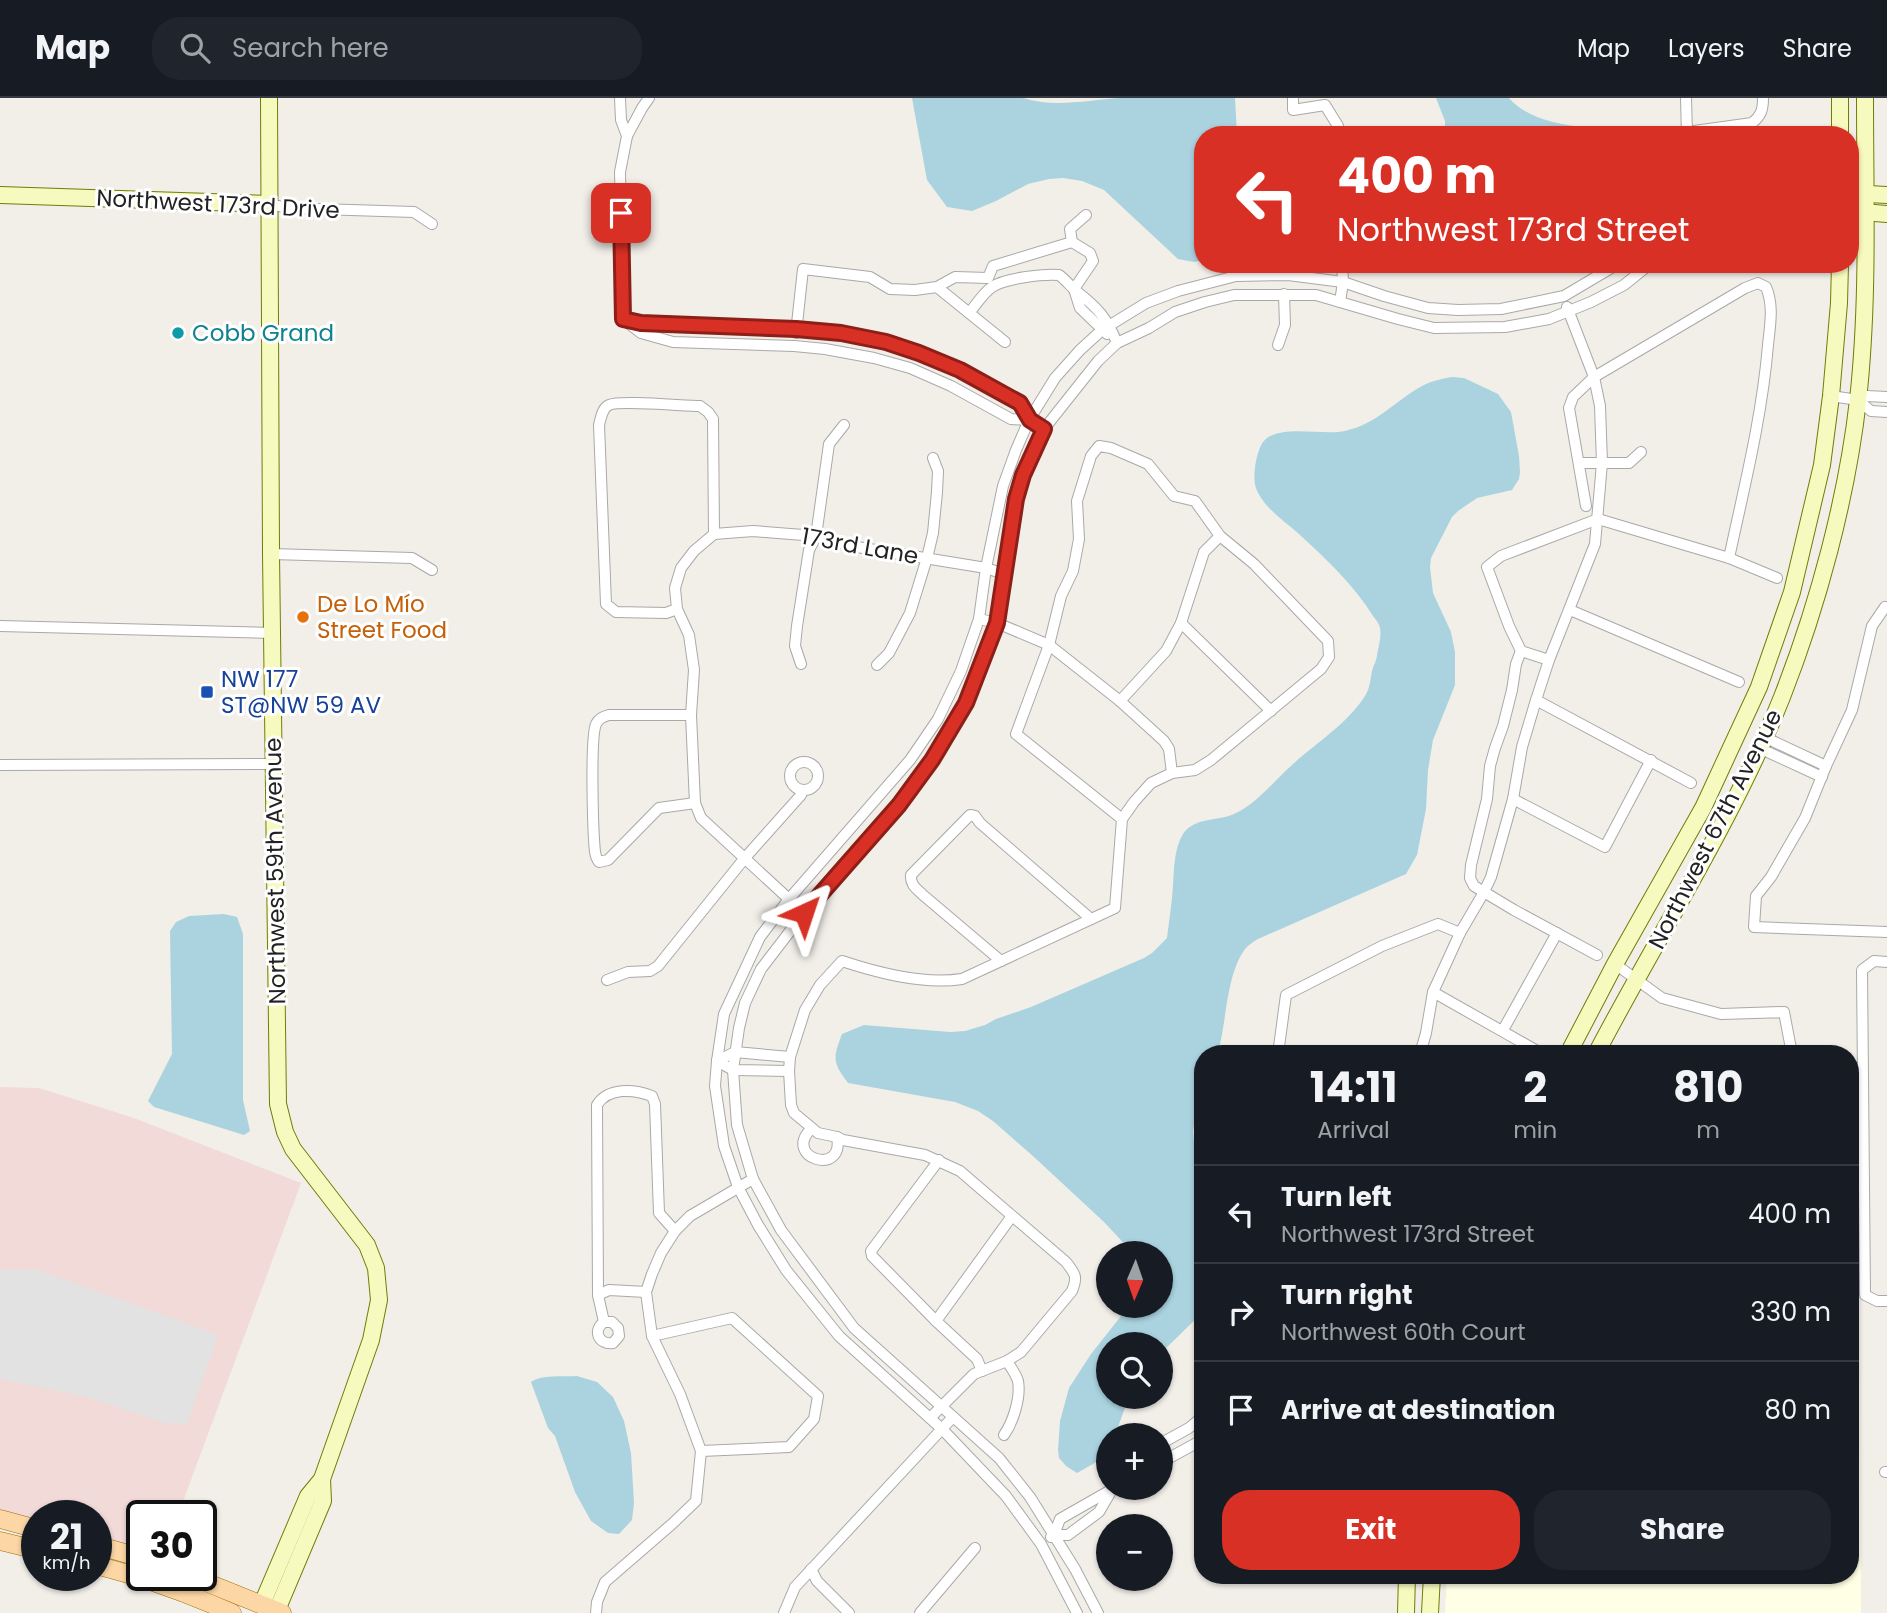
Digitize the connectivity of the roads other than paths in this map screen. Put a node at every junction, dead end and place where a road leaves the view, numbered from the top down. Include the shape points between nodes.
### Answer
1 (269, 98) edge
2 (620, 98) edge
3 (649, 98) edge
4 (1293, 98) edge
5 (1686, 98) edge
6 (1763, 98) edge
7 (1840, 98) edge
8 (1865, 98) edge
9 (1338, 126) edge
10 (1687, 126) edge
11 (1732, 126) edge
12 (1840, 126) edge
13 (628, 136) junction
14 (1859, 169) edge
15 (1859, 193) edge
16 (0, 195) edge
17 (1887, 195) edge
18 (270, 204) junction
19 (1859, 211) edge
20 (1887, 214) edge
21 (1086, 215) dead end
22 (432, 224) dead end
23 (1859, 224) edge
24 (1072, 242) junction
25 (1342, 273) edge
26 (1603, 273) edge
27 (1639, 273) edge
28 (1840, 273) edge
29 (992, 281) junction
30 (1343, 282) junction
31 (937, 287) junction
32 (1074, 289) junction
33 (1284, 294) junction
34 (1564, 296) junction
35 (1340, 302) junction
36 (1569, 311) junction
37 (969, 313) junction
38 (623, 319) junction
39 (1106, 327) junction
40 (796, 329) junction
41 (1005, 342) dead end
42 (1117, 343) junction
43 (1278, 345) dead end
44 (794, 346) junction
45 (1594, 377) junction
46 (1831, 396) junction
47 (1887, 397) edge
48 (1858, 400) junction
49 (1887, 412) edge
50 (1030, 420) junction
51 (844, 425) dead end
52 (1044, 429) junction
53 (1641, 452) dead end
54 (933, 458) dead end
55 (1578, 463) junction
56 (1602, 463) junction
57 (1586, 506) dead end
58 (1598, 519) junction
59 (715, 534) junction
60 (816, 536) junction
61 (1220, 536) junction
62 (271, 554) junction
63 (927, 558) junction
64 (1729, 558) junction
65 (986, 568) junction
66 (432, 570) dead end
67 (1004, 575) junction
68 (1777, 578) dead end
69 (1887, 608) edge
70 (677, 609) junction
71 (1570, 610) junction
72 (979, 619) junction
73 (997, 623) junction
74 (1181, 623) junction
75 (0, 626) edge
76 (273, 633) junction
77 (1049, 645) junction
78 (1521, 651) junction
79 (1549, 660) junction
80 (801, 664) dead end
81 (877, 665) dead end
82 (1739, 682) dead end
83 (1120, 701) junction
84 (1536, 701) junction
85 (1271, 711) junction
86 (691, 715) junction
87 (1738, 732) junction
88 (1762, 743) junction
89 (1798, 753) junction
90 (1651, 760) junction
91 (273, 764) junction
92 (1793, 764) junction
93 (0, 765) edge
94 (1824, 772) junction
95 (1172, 773) junction
96 (1691, 783) dead end
97 (802, 791) dead end
98 (1513, 799) junction
99 (695, 803) junction
100 (1122, 819) junction
101 (744, 859) junction
102 (1484, 892) junction
103 (789, 899) junction
104 (804, 913) junction
105 (1091, 919) junction
106 (1887, 932) edge
107 (1460, 933) junction
108 (1557, 933) junction
109 (1598, 955) dead end
110 (1001, 961) junction
111 (1887, 962) edge
112 (1615, 964) junction
113 (607, 980) dead end
114 (1637, 981) junction
115 (1433, 992) junction
116 (1503, 1030) junction
117 (1279, 1045) edge
118 (1423, 1045) edge
119 (1528, 1045) edge
120 (1573, 1045) edge
121 (1601, 1045) edge
122 (1790, 1045) edge
123 (735, 1052) junction
124 (790, 1057) junction
125 (717, 1061) junction
126 (733, 1070) junction
127 (789, 1072) junction
128 (811, 1129) junction
129 (837, 1137) junction
130 (939, 1160) junction
131 (753, 1179) junction
132 (738, 1187) junction
133 (1012, 1216) junction
134 (675, 1231) junction
135 (646, 1292) junction
136 (598, 1295) junction
137 (1887, 1301) edge
138 (936, 1321) junction
139 (604, 1322) dead end
140 (652, 1336) junction
141 (1007, 1362) junction
142 (982, 1371) junction
143 (940, 1406) junction
144 (953, 1417) junction
145 (930, 1418) junction
146 (1194, 1424) edge
147 (942, 1429) junction
148 (1004, 1435) dead end
149 (1173, 1437) edge
150 (1194, 1444) edge
151 (701, 1451) junction
152 (1173, 1456) edge
153 (1096, 1498) edge
154 (1105, 1500) edge
155 (0, 1519) edge
156 (21, 1525) edge
157 (0, 1533) edge
158 (1054, 1535) junction
159 (21, 1538) edge
160 (0, 1541) edge
161 (1041, 1544) junction
162 (21, 1546) edge
163 (975, 1548) dead end
164 (112, 1569) edge
165 (811, 1569) junction
166 (1407, 1584) edge
167 (1432, 1584) edge
168 (217, 1587) edge
169 (273, 1609) edge
170 (234, 1613) edge
171 (596, 1613) edge
172 (784, 1613) edge
173 (849, 1613) edge
174 (920, 1613) edge
175 (1077, 1613) edge
176 (1098, 1613) edge
177 (1406, 1613) edge
178 (1430, 1613) edge

1 - 18 main road, Northwest 59th Avenue
2 - 13 street via 621,120
3 - 13 street
4 - 9 street via 1293,110 1325,105
5 - 10 street
6 - 11 street via 1763,111 1752,123
7 - 12 main road
8 - 14 main road, Northwest 67th Avenue
13 - 38 street via 620,172
15 - 17 main road
16 - 18 main road, Northwest 173rd Drive
18 - 22 street, Northwest 173rd Drive via 414,212
18 - 62 main road, Northwest 59th Avenue
19 - 20 main road
21 - 24 street via 1070,229
23 - 48 main road, Northwest 67th Avenue via 1865,305
24 - 29 street via 993,266
24 - 32 street via 1090,253 1093,261
25 - 30 street
26 - 34 street
27 - 36 street
28 - 46 main road, Northwest 67th Avenue
29 - 31 street via 955,277
29 - 32 street via 1056,275
29 - 37 street
30 - 34 street via 1427,307 1458,310 1500,309
30 - 35 street
30 - 39 street via 1288,275 1236,276 1146,303
31 - 37 street
31 - 40 street via 890,289 870,276 803,269
32 - 39 street via 1088,299
33 - 35 street via 1316,295
33 - 42 street via 1234,295 1205,302 1175,312
33 - 43 street via 1285,325
34 - 36 street
35 - 36 street via 1434,328 1505,327
36 - 45 street
37 - 41 street
38 - 40 street
38 - 44 street via 641,334 673,342
39 - 42 street
39 - 50 street via 1055,379
40 - 44 street
40 - 50 street via 841,333 919,353 1020,403
42 - 52 street
44 - 50 street via 910,368 1011,419
45 - 55 street via 1573,397 1569,408
45 - 56 street
45 - 64 street via 1745,288 1758,283 1766,287 1771,314 1764,391
46 - 48 street
46 - 87 main road, Northwest 67th Avenue via 1822,465 1792,592
47 - 48 street
48 - 49 street via 1871,411
48 - 88 main road, Northwest 67th Avenue via 1847,471 1815,601
50 - 52 street
50 - 65 street via 1003,486
51 - 60 street via 829,444
52 - 67 street via 1016,499
53 - 56 street via 1629,463
54 - 63 street via 937,492
55 - 56 street
55 - 57 street
56 - 58 street
58 - 64 street
58 - 71 street via 1595,544
58 - 78 street via 1489,563
59 - 60 street, 173rd Lane via 753,531
59 - 70 street via 681,568 675,587
59 - 70 street via 713,419 708,412 700,406 609,405 599,425 606,604 616,612
60 - 63 street, 173rd Lane
60 - 80 street via 809,550 797,626 795,646
61 - 74 street via 1204,552
61 - 77 street via 1195,501 1174,496 1148,464 1099,446 1091,456 1077,501 1079,538 1073,570 1061,596
61 - 85 street via 1254,564 1328,641 1329,657 1321,670
62 - 66 street via 412,558
62 - 76 main road, Northwest 59th Avenue
63 - 65 street, 173rd Lane
63 - 81 street via 910,613 889,653
64 - 68 street
65 - 67 street, 173rd Lane
65 - 72 street
67 - 73 street
69 - 94 street via 1872,626 1852,710
70 - 86 street via 689,635 694,670
71 - 79 street
71 - 82 street
72 - 73 street
72 - 103 street via 938,719 910,760
73 - 77 street
73 - 104 street via 966,703 932,760 899,805
74 - 83 street via 1167,650
74 - 85 street
75 - 76 street
76 - 91 main road, Northwest 59th Avenue
77 - 83 street
77 - 100 street via 1016,734
78 - 79 street
78 - 102 street via 1471,865 1470,878
79 - 84 street
83 - 95 street via 1164,741
84 - 90 street
84 - 98 street
85 - 95 street via 1211,760 1195,770
86 - 99 street
86 - 99 street via 608,715 599,719 594,727 595,856 599,862 608,860 659,808
87 - 88 main road
87 - 112 main road, Northwest 67th Avenue via 1703,808
88 - 89 street
88 - 92 street
88 - 114 main road, Northwest 67th Avenue
89 - 92 street
89 - 94 street
90 - 96 street
90 - 98 street via 1605,847
91 - 93 street
91 - 169 main road, Northwest 59th Avenue via 280,1116 293,1149 367,1245 376,1268 379,1300 371,1340 322,1479 323,1501
92 - 94 street
94 - 106 street via 1805,818 1756,896 1754,928
95 - 100 street via 1151,783
97 - 101 street
98 - 102 street
99 - 101 street via 701,818
100 - 105 street via 1115,908
101 - 103 street
101 - 113 street via 658,965
102 - 107 street
102 - 108 street
103 - 104 street
103 - 125 street via 760,937 724,1014
104 - 123 street via 761,970 745,1003
105 - 110 street
105 - 110 street via 970,815 911,875 912,884
107 - 115 street
107 - 117 street via 1438,924 1382,946 1286,995
108 - 109 street
108 - 116 street
110 - 124 street via 948,982 881,974 842,961 805,1010
111 - 137 street via 1874,961 1862,970 1866,1295
112 - 114 street
112 - 120 main road, Northwest 67th Avenue
114 - 121 main road, Northwest 67th Avenue
114 - 122 street via 1662,998 1721,1014 1784,1012
115 - 116 street
115 - 118 street
116 - 119 street
123 - 124 street
123 - 125 street
123 - 126 street
124 - 127 street
125 - 126 street
125 - 132 street via 724,1146
126 - 127 street
126 - 131 street via 737,1125
127 - 128 street via 794,1113
128 - 129 street
128 - 129 street via 804,1147 813,1159 833,1156
129 - 130 street
130 - 133 street via 960,1171
130 - 138 street via 871,1251
131 - 132 street
131 - 143 street via 781,1230 854,1328
132 - 134 street via 690,1216
132 - 145 street via 786,1270 839,1336
133 - 138 street
133 - 141 street via 1066,1262 1076,1280 1021,1352
134 - 135 street
134 - 136 street via 659,1213 652,1096 640,1091 602,1097 597,1105
135 - 136 street via 609,1290
135 - 140 street
136 - 139 street
138 - 142 street via 977,1359
140 - 151 street
140 - 151 street via 732,1318 818,1396 814,1419 789,1447
141 - 142 street
141 - 148 street via 1018,1381 1018,1392 1011,1425
142 - 143 street
143 - 144 street
143 - 145 street
144 - 147 street
144 - 158 street via 999,1458
145 - 147 street
146 - 149 street
147 - 161 street via 1006,1496
147 - 165 street
150 - 152 street
151 - 171 street via 696,1501 605,1582
153 - 158 street via 1060,1519
154 - 158 street via 1099,1512 1068,1535
155 - 156 main road
157 - 159 main road
158 - 161 street
158 - 176 street
160 - 162 main road
161 - 175 street
163 - 174 street
164 - 170 main road
165 - 172 street via 794,1587
165 - 173 street
166 - 177 main road
167 - 178 main road
168 - 169 main road
169 - 170 main road

